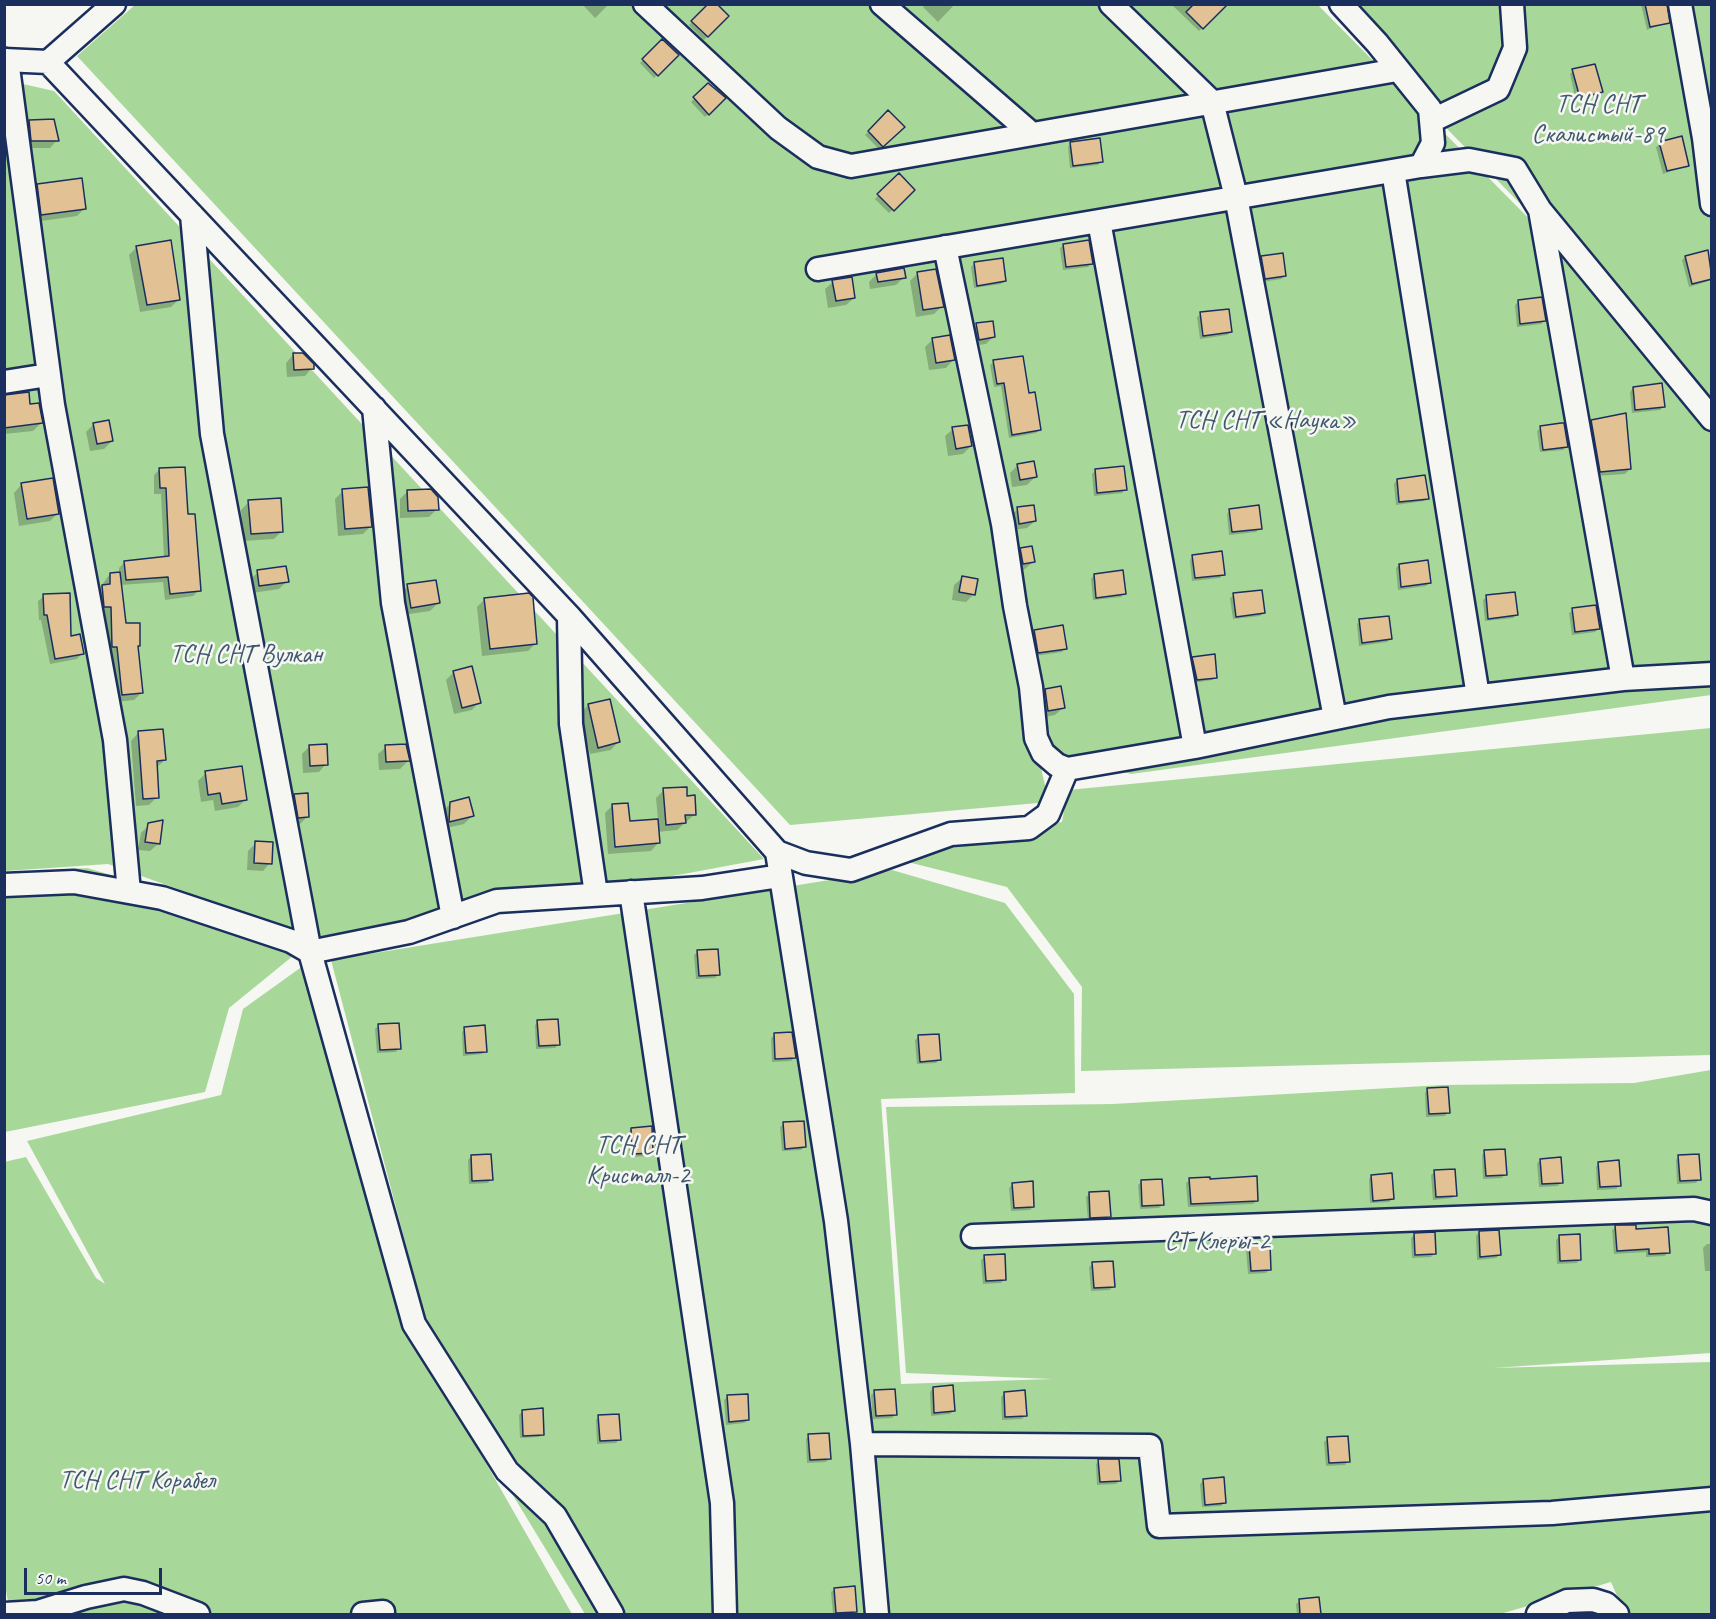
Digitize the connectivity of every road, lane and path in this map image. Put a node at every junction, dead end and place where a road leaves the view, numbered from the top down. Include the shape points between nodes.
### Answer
1 (114, 4) edge
2 (645, 4) edge
3 (882, 4) edge
4 (1112, 4) edge
5 (1341, 4) edge
6 (1512, 4) edge
7 (1680, 4) edge
8 (6, 60) edge
9 (48, 62) junction
10 (1397, 70) junction
11 (1212, 102) junction
12 (1431, 121) junction
13 (1032, 134) junction
14 (1708, 137) edge
15 (1421, 166) junction
16 (1394, 171) junction
17 (1236, 197) junction
18 (1712, 204) edge
19 (1540, 210) junction
20 (192, 215) junction
21 (1099, 221) junction
22 (945, 247) junction
23 (818, 269) dead end
24 (48, 375) junction
25 (4, 382) edge
26 (374, 408) junction
27 (1712, 419) edge
28 (569, 615) junction
29 (1712, 674) edge
30 (1623, 679) junction
31 (1478, 696) junction
32 (1335, 718) junction
33 (1195, 747) junction
34 (1067, 770) junction
35 (777, 852) junction
36 (780, 876) junction
37 (4, 885) edge
38 (129, 892) junction
39 (631, 892) junction
40 (596, 894) junction
41 (453, 917) junction
42 (310, 952) junction
43 (1712, 1213) edge
44 (973, 1236) dead end
45 (862, 1444) junction
46 (1712, 1499) edge
47 (4, 1609) edge
48 (5, 1614) edge
49 (198, 1614) edge
50 (612, 1614) edge
51 (725, 1614) edge
52 (877, 1614) edge
53 (1538, 1614) edge
54 (1617, 1614) edge

1 - 9 street
2 - 13 street via 778,128 818,157 851,166
3 - 13 street
4 - 11 street
5 - 10 street
6 - 12 street via 1515,48 1498,89
7 - 14 street
8 - 9 street
8 - 24 street
9 - 20 street
10 - 11 street
10 - 12 street via 1430,109
11 - 13 street
11 - 17 street
12 - 15 street via 1433,143
14 - 18 street
15 - 16 street
15 - 19 street via 1469,160 1515,169
16 - 17 street
16 - 31 street
17 - 21 street
17 - 32 street
19 - 27 street
19 - 30 street
20 - 26 street
20 - 42 street via 212,434
21 - 22 street
21 - 33 street
22 - 23 street
22 - 34 street via 1003,524 1036,738 1049,760
24 - 25 street
24 - 38 street via 115,740
26 - 28 street
26 - 41 street via 393,603
28 - 35 street
28 - 40 street via 572,724
29 - 30 street
30 - 31 street
31 - 32 street
32 - 33 street
33 - 34 street
34 - 35 street via 1048,814 1029,828 951,834 851,870 806,863
35 - 36 street
36 - 39 street via 702,888
36 - 45 street via 836,1221
37 - 38 street via 74,882
38 - 42 street via 162,898 291,941
39 - 40 street
39 - 51 street via 722,1503
40 - 41 street via 497,901
41 - 42 street via 409,932
42 - 50 street via 414,1324 507,1471 555,1516
43 - 44 street via 1694,1209
45 - 46 street via 1150,1446 1159,1526 1552,1513
45 - 52 street
47 - 48 street
48 - 49 street via 39,1612 124,1589
53 - 54 street via 1567,1601 1593,1600 1606,1604

